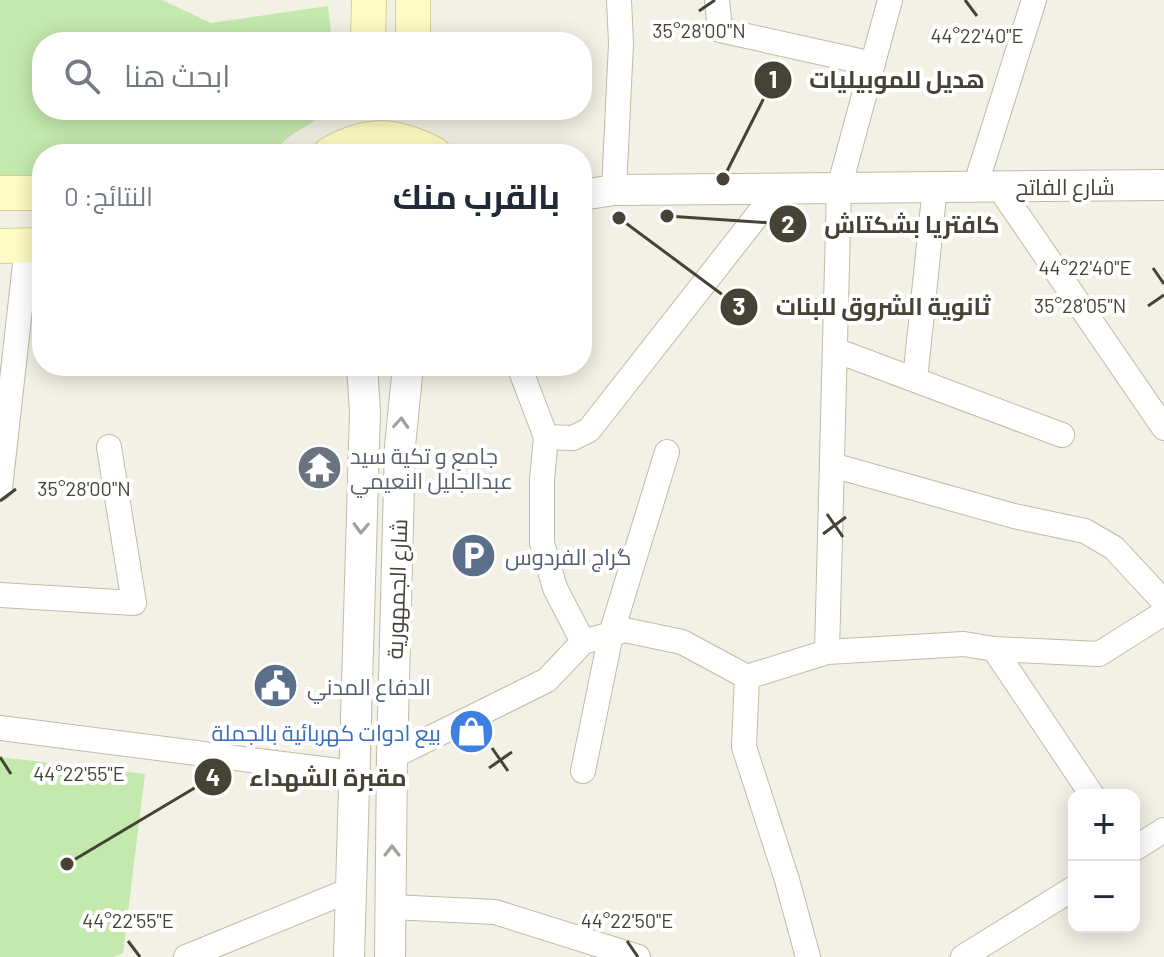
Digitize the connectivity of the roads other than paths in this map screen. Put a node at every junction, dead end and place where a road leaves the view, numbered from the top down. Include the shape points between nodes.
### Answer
1 (369, 0) edge
2 (413, 0) edge
3 (619, 0) edge
4 (717, 0) edge
5 (890, 0) edge
6 (1034, 0) edge
7 (368, 32) edge
8 (413, 32) edge
9 (873, 64) junction
10 (368, 124) edge
11 (419, 135) edge
12 (347, 144) edge
13 (1164, 185) edge
14 (935, 187) junction
15 (987, 187) junction
16 (839, 188) junction
17 (778, 189) junction
18 (614, 190) junction
19 (0, 193) edge
20 (32, 193) edge
21 (592, 193) edge
22 (23, 246) edge
23 (835, 350) junction
24 (363, 376) edge
25 (407, 376) edge
26 (523, 376) edge
27 (915, 380) junction
28 (1164, 428) edge
29 (1062, 435) dead end
30 (546, 437) junction
31 (109, 447) dead end
32 (667, 452) dead end
33 (832, 465) junction
34 (0, 488) edge
35 (0, 595) edge
36 (1164, 602) edge
37 (1164, 613) edge
38 (611, 634) junction
39 (583, 642) junction
40 (994, 649) junction
41 (827, 652) junction
42 (747, 677) junction
43 (0, 728) edge
44 (392, 757) junction
45 (583, 771) dead end
46 (354, 773) junction
47 (1088, 789) edge
48 (1164, 830) edge
49 (1140, 845) edge
50 (350, 890) junction
51 (1068, 892) edge
52 (392, 907) junction
53 (612, 953) edge
54 (186, 957) edge
55 (349, 957) edge
56 (390, 957) edge
57 (638, 957) edge
58 (808, 957) edge
59 (963, 957) edge

1 - 7 main road
2 - 8 main road
3 - 18 street
4 - 9 street via 720,30
5 - 9 street
6 - 15 street
9 - 16 street
10 - 11 main road via 390,138
10 - 12 main road
13 - 15 street, شارع الفاتح
14 - 15 street, شارع الفاتح
14 - 16 street, شارع الفاتح
14 - 27 street
15 - 28 street
16 - 17 street, شارع الفاتح
16 - 23 street
17 - 18 street, شارع الفاتح
17 - 30 street via 589,430 573,438
18 - 21 street, شارع الفاتح
19 - 20 main road
22 - 34 street
23 - 27 street
23 - 33 street
24 -> 46 street, شارع الجمهورية
44 -> 25 street, شارع الجمهورية via 400,446
26 - 30 street
27 - 29 street
30 - 39 street via 542,543 555,588
31 - 35 street via 134,603
32 - 38 street
33 - 36 street via 1085,531 1114,548
33 - 41 street
37 - 40 street via 1099,654
38 - 39 street
38 - 42 street via 625,630 682,642
38 - 45 street
39 - 44 street via 547,680
40 - 41 street via 964,644
40 - 47 street
41 - 42 street
42 - 58 street via 744,747
43 - 46 street
52 -> 44 street, شارع الجمهورية
46 - 50 street, شارع الجمهورية
48 - 49 street
50 - 54 street
50 - 55 street, شارع الجمهورية
51 - 59 street
52 - 53 street via 495,912
52 - 56 street, شارع الجمهورية
53 - 57 street

